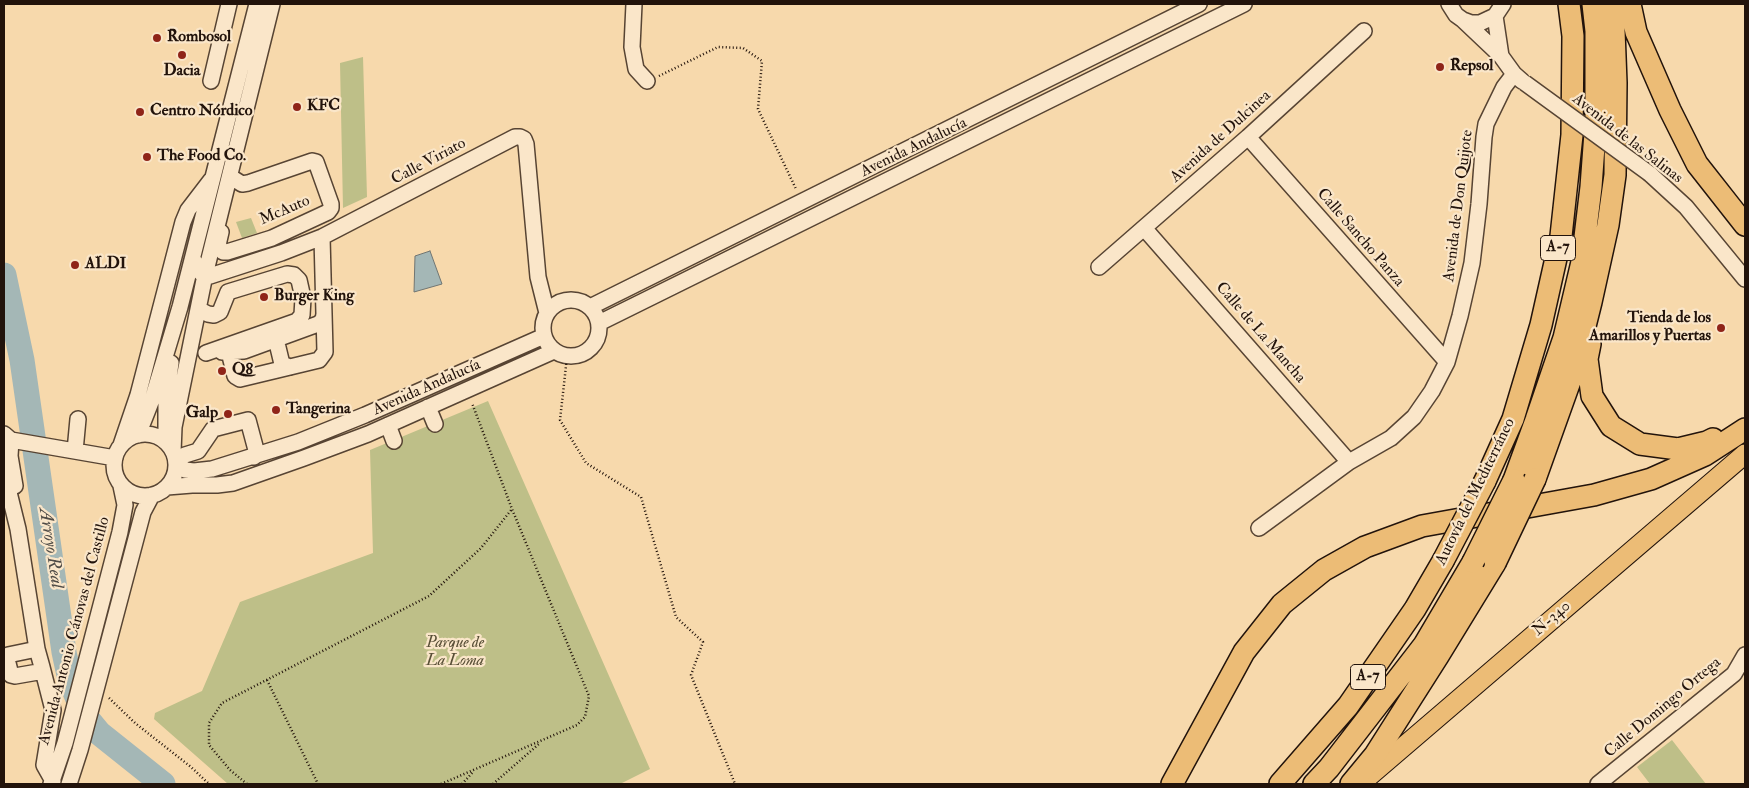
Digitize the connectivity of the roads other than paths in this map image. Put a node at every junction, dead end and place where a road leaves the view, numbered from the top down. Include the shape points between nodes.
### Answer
1 (229, 4) edge
2 (257, 4) edge
3 (272, 4) edge
4 (634, 4) edge
5 (1199, 4) edge
6 (1244, 4) edge
7 (1449, 4) edge
8 (1570, 4) edge
9 (1593, 4) edge
10 (1613, 4) edge
11 (1630, 4) edge
12 (1499, 10) edge
13 (1463, 20) junction
14 (1364, 31) dead end
15 (1501, 56) junction
16 (1520, 79) junction
17 (211, 81) dead end
18 (647, 81) road end
19 (1248, 137) junction
20 (226, 176) junction
21 (1608, 225) junction
22 (1745, 225) edge
23 (1144, 228) junction
24 (322, 237) junction
25 (193, 258) junction
26 (1099, 267) dead end
27 (205, 275) junction
28 (1745, 279) edge
29 (180, 307) junction
30 (590, 307) junction
31 (198, 309) junction
32 (547, 313) junction
33 (324, 314) junction
34 (599, 323) junction
35 (544, 336) junction
36 (276, 339) junction
37 (229, 352) junction
38 (206, 353) junction
39 (561, 354) junction
40 (187, 361) junction
41 (1446, 362) junction
42 (290, 367) junction
43 (428, 407) junction
44 (78, 420) dead end
45 (1745, 420) edge
46 (435, 424) dead end
47 (388, 425) junction
48 (1745, 429) edge
49 (138, 435) junction
50 (7, 437) edge
51 (394, 441) dead end
52 (75, 451) junction
53 (118, 452) junction
54 (1745, 454) edge
55 (173, 456) junction
56 (254, 456) junction
57 (1349, 462) junction
58 (4, 472) edge
59 (121, 486) junction
60 (167, 487) junction
61 (152, 495) junction
62 (1259, 528) dead end
63 (18, 529) junction
64 (37, 649) junction
65 (1745, 655) edge
66 (42, 667) junction
67 (52, 782) edge
68 (69, 784) edge
69 (1172, 784) edge
70 (1280, 784) edge
71 (1314, 784) edge
72 (1351, 784) edge
73 (1360, 784) edge
74 (1598, 784) edge

1 - 17 street
2 - 20 street
3 - 20 street
4 - 18 street via 632,47 636,69
5 - 30 street, Avenida Andalucía
6 - 34 street, Avenida Andalucía
7 - 13 street, Avenida de las Salinas
8 - 70 highway, Autovía del Mediterráneo / A-7, bridge via 1574,36 1572,135 1561,236 1541,325 1515,409 1485,481 1415,609 1348,706
9 - 71 highway, Autovía del Mediterráneo / A-7, bridge via 1596,119 1582,262 1564,338 1536,420 1514,480 1473,562 1424,645
10 - 21 highway via 1615,175
11 - 22 highway via 1636,32 1697,164
12 - 13 street via 1480,23
12 - 15 street, Avenida de las Salinas
13 - 15 street, Avenida de las Salinas
14 - 19 street, Avenida de Dulcinea
15 - 16 street, Avenida de las Salinas
16 - 28 street, Avenida de las Salinas, bridge via 1650,174 1686,207
16 - 41 street, Avenida de Don Quijote via 1504,87 1486,124 1472,263
19 - 23 street, Avenida de Dulcinea
19 - 41 street, Calle Sancho Panza
20 - 20 street, McAuto via 218,245 223,252 272,238 331,208 316,162 242,184
20 - 25 street
20 - 27 street
20 - 53 street via 194,201 183,222 138,395
21 - 45 highway via 1602,288 1587,359 1592,396 1611,426 1640,444 1678,449 1707,442
21 - 72 highway, bridge via 1574,370 1535,479 1495,563 1375,755
23 - 26 street, Avenida de Dulcinea
23 - 57 street, Calle de La Mancha
24 - 27 street, Calle Viriato via 281,253
24 - 32 street, Calle Viriato via 514,137 520,137 526,144 538,277
24 - 33 street
25 - 27 street
25 - 29 street
27 - 31 street
29 - 49 street
29 - 55 street via 166,398
30 - 32 street via 582,302 562,301
30 - 34 street
31 - 38 street via 214,315 220,312 228,292 288,274 299,280 303,298 302,315 297,321
31 - 40 street
32 - 35 street via 543,322
33 - 36 street via 318,324
33 - 42 street via 323,357
34 - 39 street via 597,341 585,354
35 - 39 street via 546,342
35 - 56 street, Avenida Andalucía via 365,415
36 - 37 street via 244,351
36 - 42 street via 282,364
37 - 38 street
37 - 42 street via 235,376 240,379
38 - 40 street
39 - 43 street, Avenida Andalucía
40 - 55 street via 174,427
41 - 57 street, Avenida de Don Quijote via 1414,417 1391,438
43 - 46 street
43 - 47 street, Avenida Andalucía
44 - 52 street
47 - 51 street
47 - 60 street, Avenida Andalucía via 233,483
48 - 69 highway via 1705,455 1651,480 1594,495 1422,526 1365,547 1324,570 1282,604 1244,652
49 - 53 street
49 - 55 street via 152,435
50 - 52 street
50 - 63 street via 18,504
52 - 53 street
53 - 59 street via 115,474
54 - 73 main road, N-340
55 - 56 street, Avenida Andalucía via 185,470 194,471 212,470
55 - 56 street via 198,451 214,429 248,420 256,450
55 - 60 street via 173,477
57 - 62 street, Avenida de Don Quijote
58 - 63 street
59 - 61 street via 137,495
59 - 67 street, Avenida Antonio Cánovas del Castillo via 124,511 85,671
60 - 61 street
61 - 68 street via 143,512
63 - 64 street
64 - 66 street
64 - 66 street via 8,655 9,672 15,676 38,672
65 - 74 street, Calle Domingo Ortega via 1734,674
66 - 67 street via 53,710 44,765

